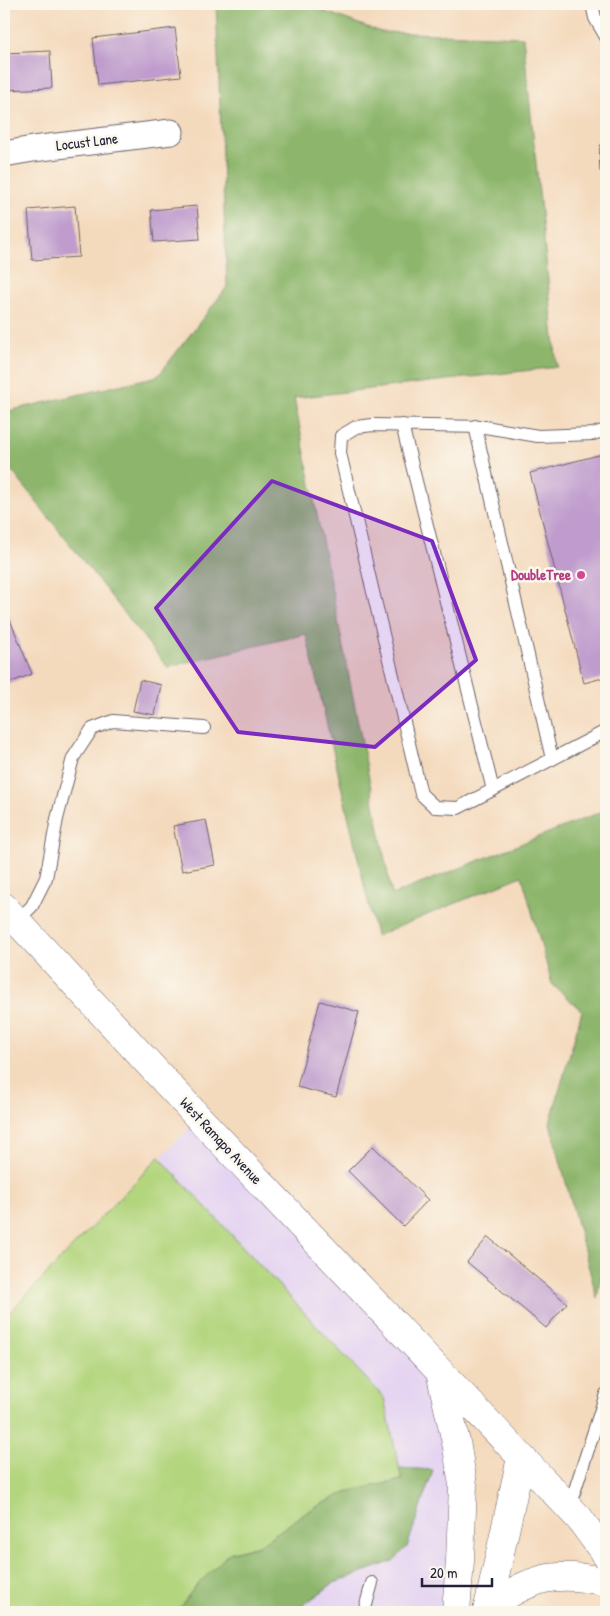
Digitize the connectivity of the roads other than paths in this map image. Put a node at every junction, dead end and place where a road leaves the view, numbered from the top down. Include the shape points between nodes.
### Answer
1 (592, 4) edge
2 (601, 17) edge
3 (606, 37) edge
4 (172, 132) dead end
5 (606, 149) edge
6 (4, 154) edge
7 (606, 168) edge
8 (402, 425) junction
9 (475, 426) junction
10 (606, 430) edge
11 (204, 728) dead end
12 (606, 731) edge
13 (552, 759) junction
14 (493, 790) junction
15 (10, 914) edge
16 (440, 1372) junction
17 (606, 1394) edge
18 (521, 1458) junction
19 (574, 1513) junction
20 (606, 1539) edge
21 (606, 1555) edge
22 (606, 1582) edge
23 (372, 1584) dead end
24 (488, 1610) edge
25 (364, 1612) edge
26 (456, 1612) edge

1 - 2 lane
2 - 3 lane
4 - 6 street, Locust Lane
5 - 7 lane
8 - 9 lane
8 - 14 lane
8 - 14 lane via 356,427 341,436 340,453 421,794 435,807 458,808
9 - 10 lane via 538,436 593,434
9 - 13 lane
11 - 15 lane via 113,721 92,729 73,758 46,878 32,906
12 - 13 lane
13 - 14 lane
15 - 16 main road, West Ramapo Avenue
16 - 18 main road, West Ramapo Avenue
16 - 26 main road via 463,1484
17 - 19 lane
18 - 19 main road, West Ramapo Avenue
18 - 24 main road
19 - 20 main road
19 - 21 main road
22 - 24 main road via 567,1576 539,1579 512,1592
23 - 25 lane

